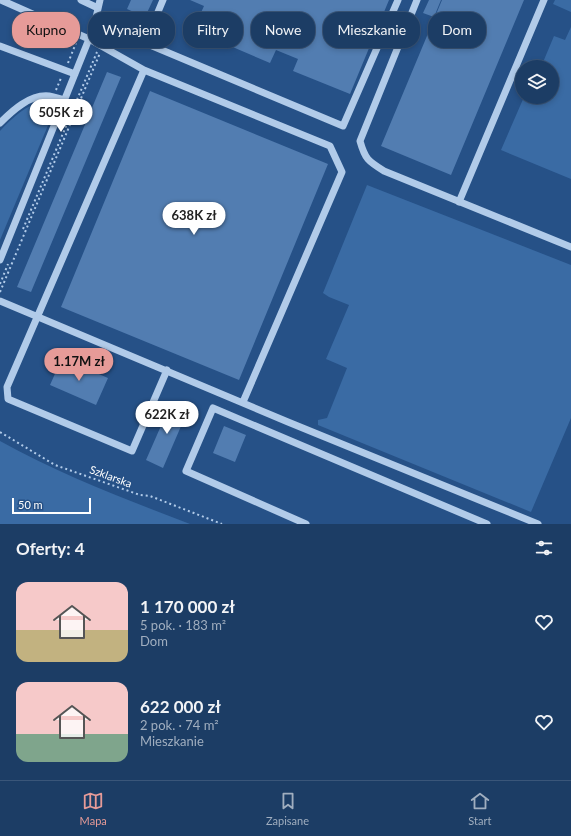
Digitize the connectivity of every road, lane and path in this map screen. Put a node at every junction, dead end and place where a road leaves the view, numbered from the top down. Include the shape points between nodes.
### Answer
1 (1, 0) edge
2 (81, 0) edge
3 (100, 0) edge
4 (163, 0) edge
5 (398, 0) edge
6 (417, 0) edge
7 (544, 0) edge
8 (98, 8) junction
9 (28, 12) edge
10 (97, 12) edge
11 (158, 12) edge
12 (88, 42) edge
13 (0, 46) edge
14 (73, 48) edge
15 (100, 48) edge
16 (100, 48) edge
17 (105, 48) edge
18 (155, 48) edge
19 (64, 70) junction
20 (144, 70) junction
21 (75, 74) junction
22 (53, 97) junction
23 (65, 100) junction
24 (0, 123) edge
25 (459, 202) junction
26 (571, 247) edge
27 (1, 255) edge
28 (0, 284) edge
29 (0, 292) edge
30 (0, 301) edge
31 (38, 316) junction
32 (167, 370) junction
33 (243, 402) junction
34 (0, 432) edge
35 (222, 524) edge
36 (306, 524) edge
37 (487, 524) edge
38 (538, 524) edge

1 - 9 street
2 - 8 street
3 - 8 street
4 - 11 street
5 - 18 street via 343,126
6 - 25 street via 360,141 364,154 372,164
7 - 25 street
8 - 10 street
12 - 21 street
13 - 19 street
14 - 19 path
15 - 28 path
16 - 29 path
17 - 20 street
19 - 21 street
19 - 22 path
20 - 31 street
20 - 33 street via 330,146 342,172
21 - 23 street
22 - 23 street
22 - 24 street via 37,97 27,101
23 - 27 street
25 - 26 street
30 - 31 street
31 - 32 street
31 - 32 street via 7,387 8,398 132,451
32 - 33 street
33 - 38 street
34 - 35 path, Szklarska via 56,465 140,496 150,496
36 - 37 street via 186,471 213,408

